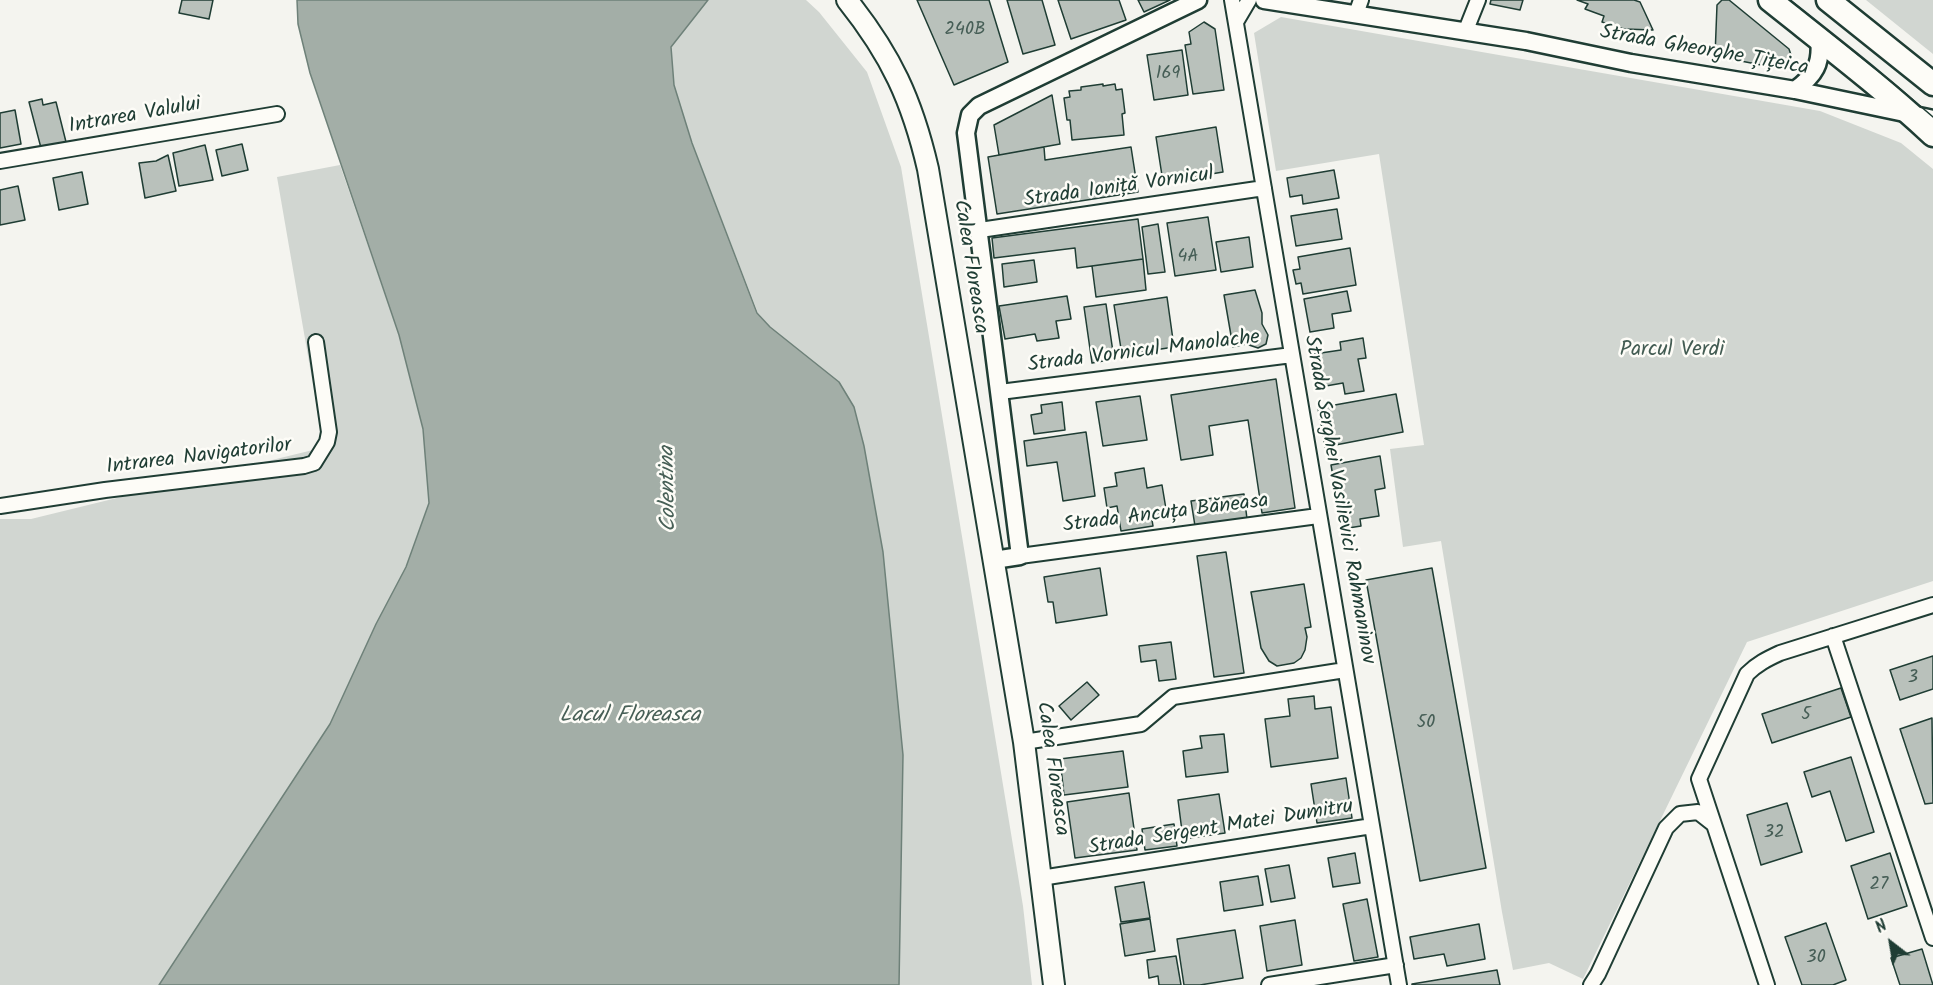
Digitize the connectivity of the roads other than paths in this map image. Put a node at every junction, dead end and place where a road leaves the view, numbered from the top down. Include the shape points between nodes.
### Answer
1 (847, 0) edge
2 (1198, 0) edge
3 (1232, 0) edge
4 (1249, 0) edge
5 (1264, 0) edge
6 (1478, 0) edge
7 (1770, 0) edge
8 (1828, 0) edge
9 (1358, 7) edge
10 (1236, 22) junction
11 (1466, 30) junction
12 (1819, 39) junction
13 (1933, 84) edge
14 (1795, 90) junction
15 (277, 114) dead end
16 (1923, 117) edge
17 (1933, 135) edge
18 (0, 161) edge
19 (1264, 188) junction
20 (980, 230) junction
21 (316, 342) dead end
22 (1292, 355) junction
23 (1000, 392) junction
24 (0, 507) edge
25 (1318, 516) junction
26 (1017, 533) junction
27 (993, 554) junction
28 (1020, 556) junction
29 (1933, 604) edge
30 (1833, 636) junction
31 (1345, 670) junction
32 (1024, 742) junction
33 (1712, 823) junction
34 (1372, 826) junction
35 (1041, 878) junction
36 (1933, 938) edge
37 (1396, 965) junction
38 (1054, 985) edge
39 (1269, 985) edge
40 (1399, 985) edge
41 (1591, 985) edge
42 (1767, 985) edge

1 - 27 main road, Calea Floreasca via 884,51 903,87 921,137
2 - 20 street, Calea Floreasca via 979,106 970,115 966,133
3 - 10 street, Strada Serghei Vasilievici Rahmaninov
4 - 10 street
5 - 9 street, Strada Gheorghe Țițeica
6 - 11 street
7 - 12 main road
8 - 13 main road
9 - 11 street, Strada Gheorghe Țițeica
10 - 19 street, Strada Serghei Vasilievici Rahmaninov
11 - 14 street, Strada Gheorghe Țițeica via 1630,63
12 - 14 street via 1815,71
12 - 16 main road
14 - 16 street, Strada Gheorghe Țițeica
15 - 18 street, Intrarea Valului
16 - 17 main road
19 - 20 street, Strada Ioniță Vornicul
19 - 22 street, Strada Serghei Vasilievici Rahmaninov
20 - 23 street, Calea Floreasca
21 - 24 street, Intrarea Navigatorilor via 328,432 327,442 314,463
22 - 23 street, Strada Vornicul Manolache
22 - 25 street, Strada Serghei Vasilievici Rahmaninov
23 - 26 street, Calea Floreasca
25 - 28 street, Strada Ancuța Băneasa
25 - 31 street, Strada Serghei Vasilievici Rahmaninov
26 - 27 street
26 - 28 street, Calea Floreasca
27 - 28 street
27 - 32 main road, Calea Floreasca
29 - 30 street
30 - 33 street via 1780,653 1747,674 1698,780
30 - 36 street
31 - 32 street via 1173,697 1141,724
31 - 34 street, Strada Serghei Vasilievici Rahmaninov
32 - 35 main road, Calea Floreasca
33 - 41 street via 1698,812 1680,814 1666,828
33 - 42 street
34 - 35 street, Strada Sergent Matei Dumitru
34 - 37 street, Strada Serghei Vasilievici Rahmaninov
35 - 38 main road, Calea Floreasca
37 - 39 street
37 - 40 street, Strada Serghei Vasilievici Rahmaninov

